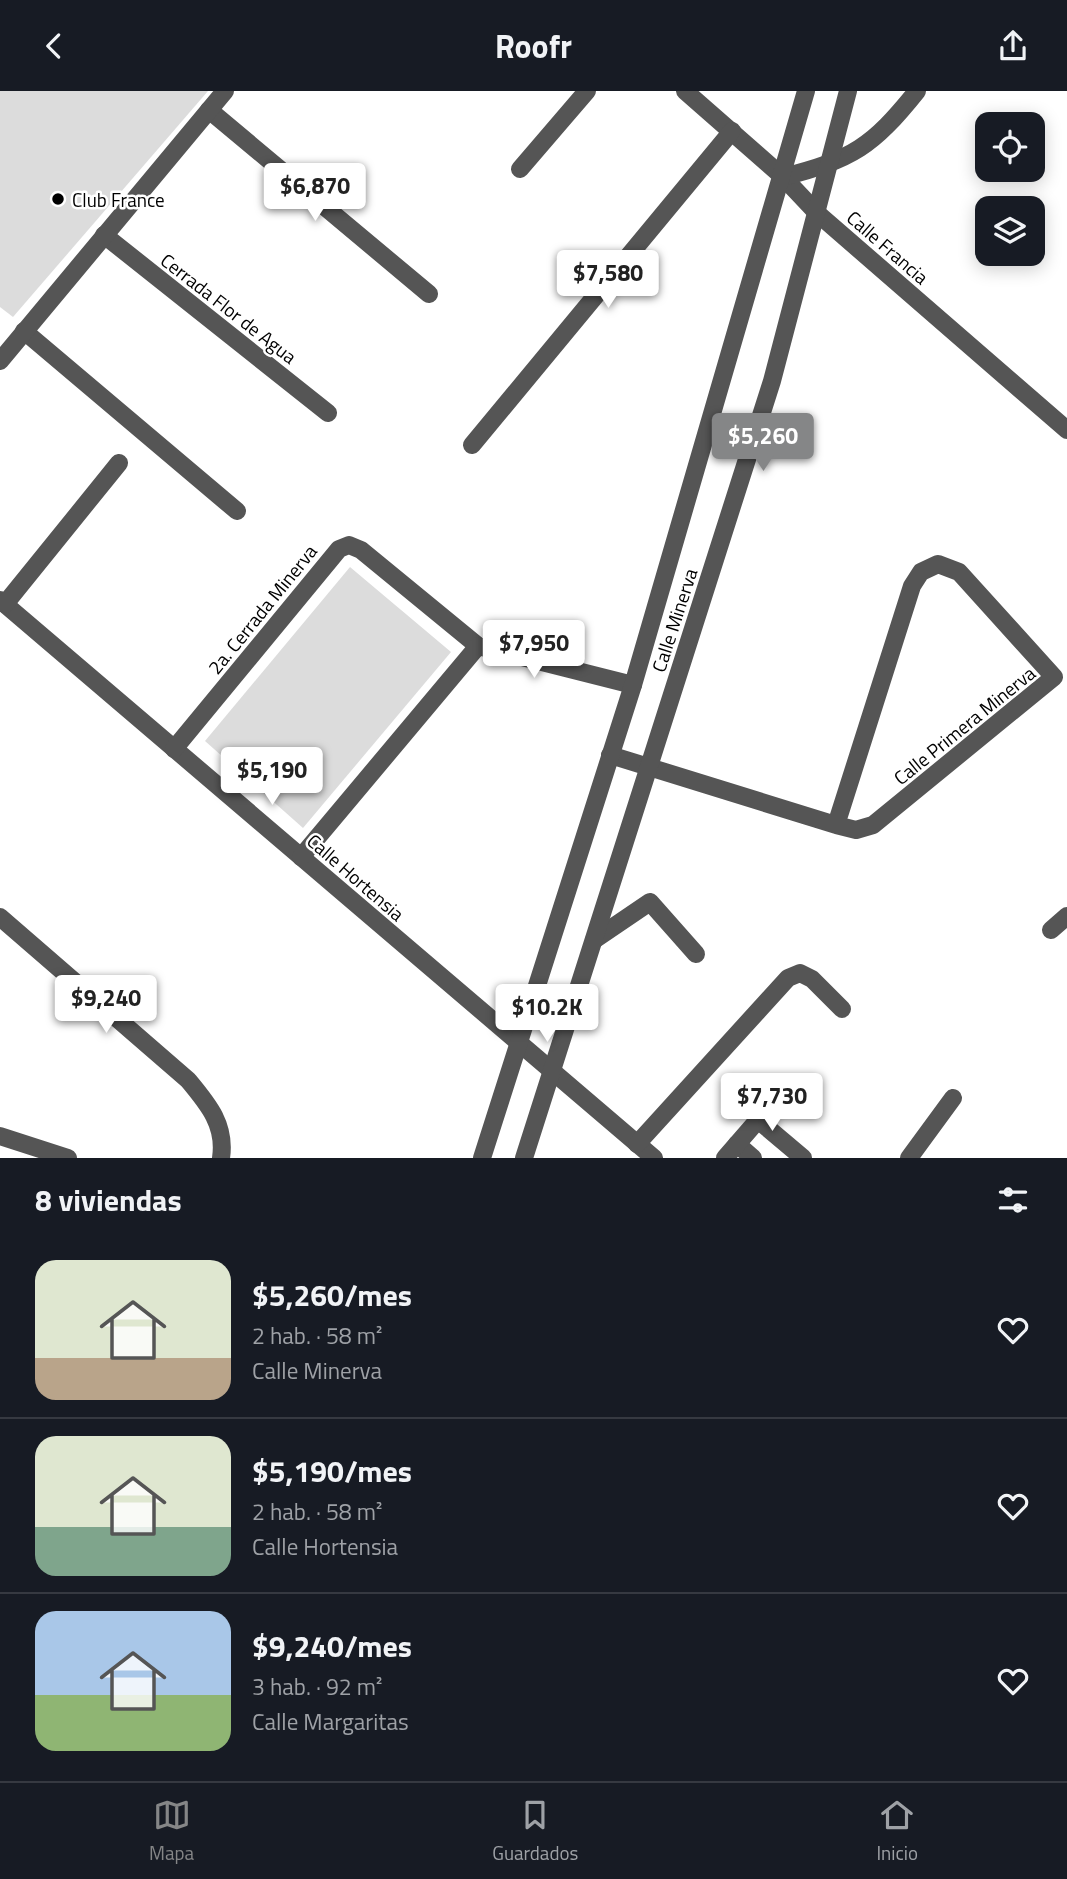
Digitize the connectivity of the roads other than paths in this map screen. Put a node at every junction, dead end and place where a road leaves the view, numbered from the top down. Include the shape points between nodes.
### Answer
1 (225, 91) edge
2 (587, 91) edge
3 (685, 91) edge
4 (806, 91) edge
5 (848, 91) edge
6 (917, 91) edge
7 (209, 110) junction
8 (732, 131) junction
9 (829, 165) junction
10 (520, 169) dead end
11 (783, 177) junction
12 (817, 213) junction
13 (104, 235) junction
14 (429, 294) dead end
15 (24, 331) junction
16 (0, 361) edge
17 (328, 412) dead end
18 (1067, 431) edge
19 (472, 445) dead end
20 (119, 463) dead end
21 (237, 511) dead end
22 (2, 602) edge
23 (478, 646) junction
24 (633, 685) junction
25 (174, 749) junction
26 (610, 755) junction
27 (650, 766) junction
28 (836, 825) junction
29 (301, 857) junction
30 (1067, 916) edge
31 (0, 917) edge
32 (1051, 930) dead end
33 (594, 940) junction
34 (696, 954) dead end
35 (842, 1009) dead end
36 (518, 1045) junction
37 (551, 1073) junction
38 (790, 1083) dead end
39 (953, 1098) dead end
40 (758, 1120) junction
41 (0, 1136) edge
42 (636, 1144) junction
43 (731, 1151) edge
44 (68, 1158) edge
45 (221, 1158) edge
46 (482, 1158) edge
47 (524, 1158) edge
48 (654, 1158) edge
49 (753, 1158) edge
50 (803, 1158) edge
51 (909, 1158) edge

1 - 7 street
2 - 10 street
3 - 8 street, Calle Francia
4 - 11 street, Calle Minerva
5 - 9 street, Calle Minerva
6 - 9 street via 884,132
7 - 13 street
7 - 14 street
8 - 11 street, Calle Francia
8 - 19 street
9 - 11 street
9 - 12 street, Calle Minerva
11 - 12 street, Calle Francia
11 - 24 street, Calle Minerva
12 - 18 street, Calle Francia
12 - 27 street, Calle Minerva via 772,381
13 - 15 street
13 - 17 street, Cerrada Flor de Agua
15 - 16 street
15 - 21 street
20 - 22 street
22 - 25 street, Calle Hortensia
23 - 24 street, 2a. Cerrada Minerva
23 - 25 street, 2a. Cerrada Minerva via 362,550 349,545 339,549
23 - 29 street
24 - 26 street, Calle Minerva
25 - 29 street, Calle Hortensia
26 - 27 street, Calle Primera Minerva
26 - 36 street, Calle Minerva
27 - 28 street, Calle Primera Minerva
27 - 33 street, Calle Minerva
28 - 28 street, Calle Primera Minerva via 856,830 873,825 1054,677 959,572 939,564 921,572 912,586
29 - 36 street, Calle Hortensia
30 - 32 street
31 - 45 street via 188,1080 213,1109 222,1137
33 - 34 street via 650,902
33 - 37 street, Calle Minerva
35 - 42 street via 812,979 800,973 788,978
36 - 37 street, Calle Hortensia
36 - 46 street, Calle Minerva
37 - 42 street, Calle Hortensia
37 - 47 street, Calle Minerva
38 - 40 street
39 - 51 street
40 - 43 street
40 - 50 street
41 - 44 street
42 - 48 street, Calle Hortensia
43 - 49 street

